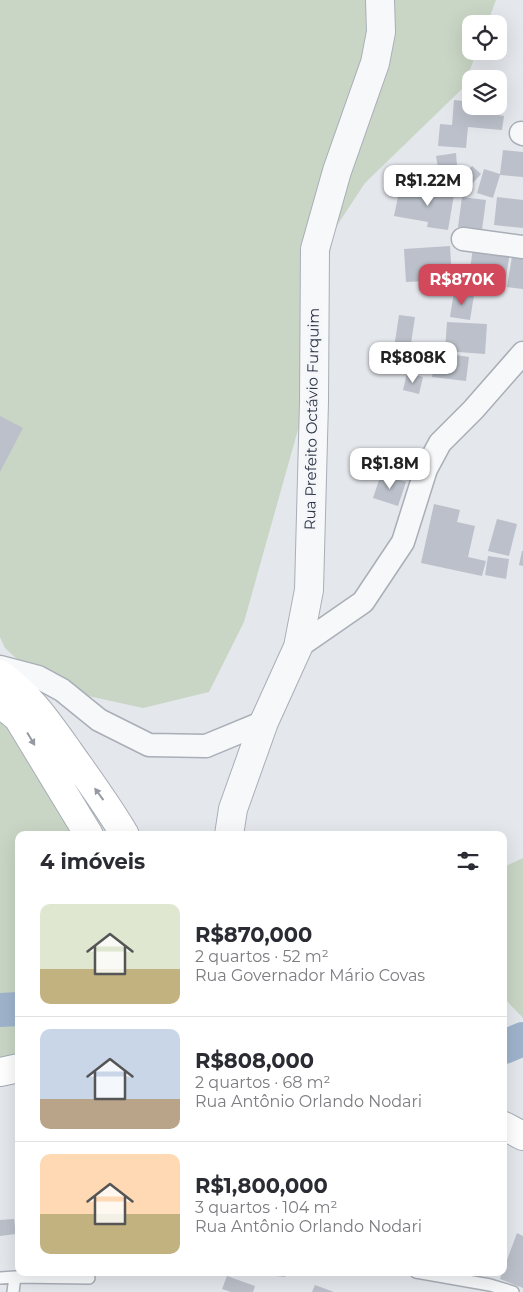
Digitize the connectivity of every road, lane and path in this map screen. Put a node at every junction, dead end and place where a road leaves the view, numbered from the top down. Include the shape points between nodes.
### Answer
1 (380, 0) edge
2 (463, 240) dead end
3 (523, 247) edge
4 (523, 353) edge
5 (298, 647) junction
6 (0, 667) edge
7 (0, 674) edge
8 (0, 703) edge
9 (264, 722) junction
10 (87, 831) edge
11 (123, 831) edge
12 (230, 831) edge
13 (15, 1069) edge
14 (0, 1072) edge
15 (507, 1128) edge
16 (523, 1136) edge
17 (439, 1276) edge
18 (15, 1277) junction
19 (0, 1278) edge
20 (89, 1278) dead end
21 (13, 1292) edge
22 (513, 1292) edge

1 - 5 street, Rua Prefeito Octávio Furquim via 381,32 375,63 337,171 315,249 309,590
2 - 3 street
4 - 5 street via 440,443 426,469 403,542 363,602
5 - 9 street, Rua Prefeito Octávio Furquim
6 - 9 street via 38,677 62,690 99,720 149,745 206,746
11 -> 7 main road via 32,702
8 -> 10 main road via 18,718
9 - 12 street, Rua Prefeito Octávio Furquim via 233,809
13 - 14 main road
15 - 16 main road
17 - 22 lane
18 - 19 lane
18 - 20 lane
18 - 21 lane

